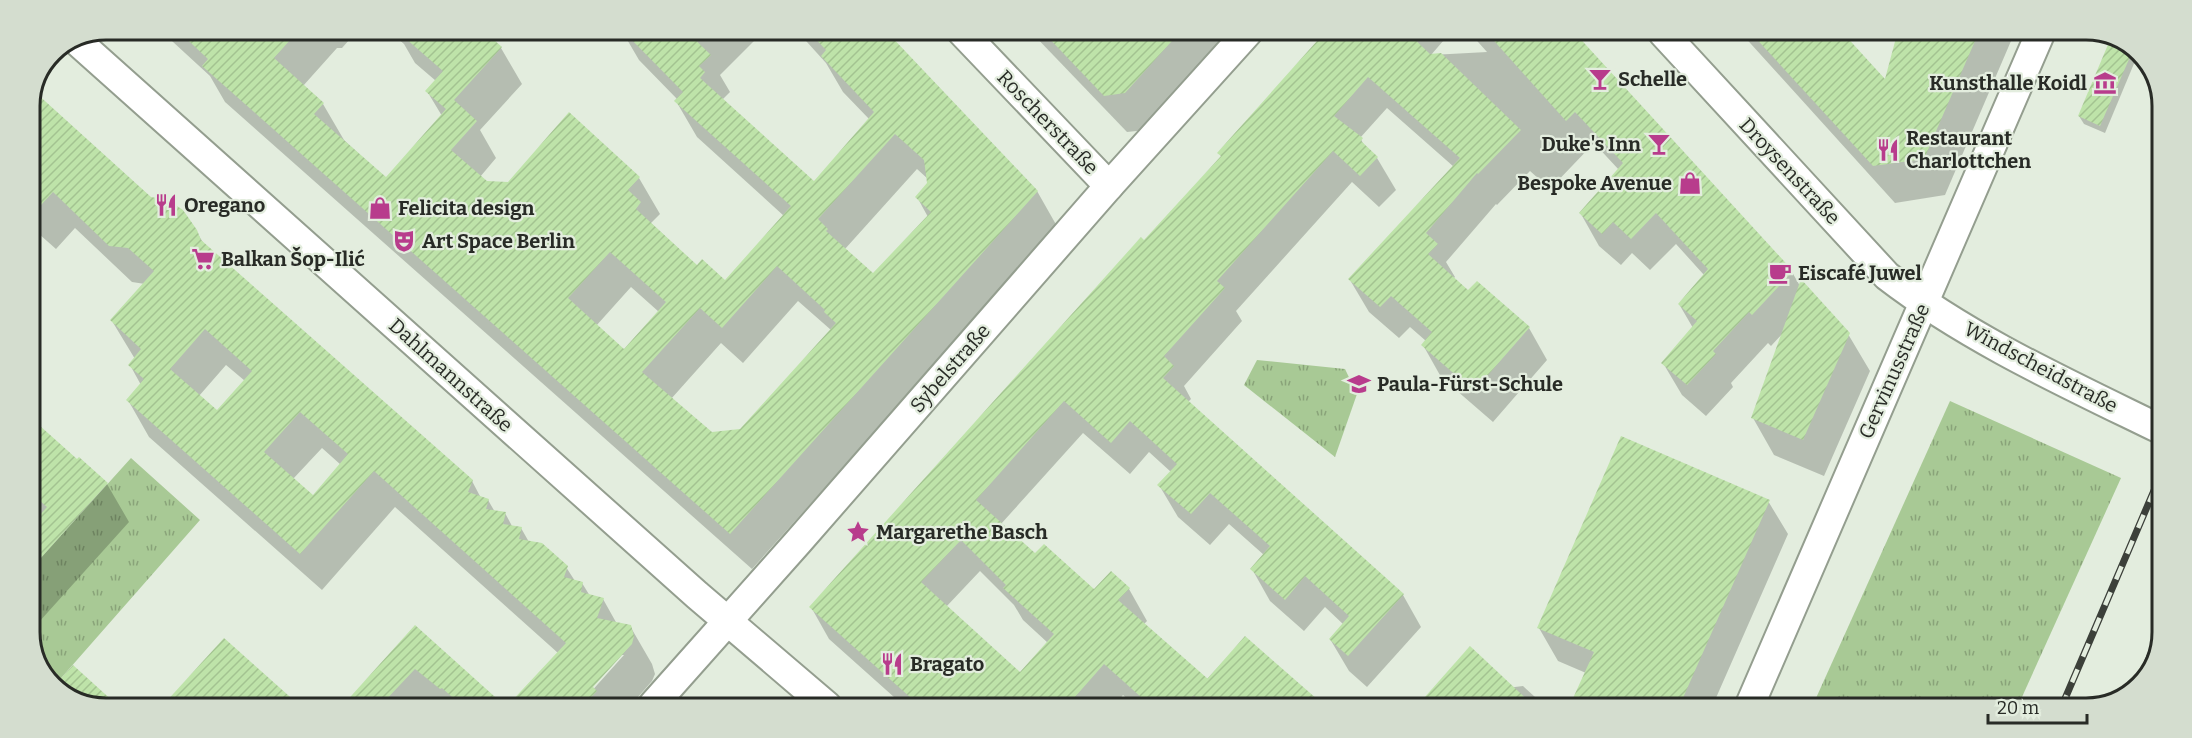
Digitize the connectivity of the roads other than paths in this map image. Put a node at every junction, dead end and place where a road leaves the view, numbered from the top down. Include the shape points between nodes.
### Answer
1 (971, 41) edge
2 (1240, 41) edge
3 (1670, 41) edge
4 (2037, 41) edge
5 (82, 46) edge
6 (1109, 186) junction
7 (1923, 304) junction
8 (2152, 425) edge
9 (728, 621) junction
10 (659, 698) edge
11 (819, 698) edge
12 (1753, 698) edge

1 - 6 street, Roscherstraße
2 - 6 street, Sybelstraße
3 - 7 street, Droysenstraße via 1887,276
4 - 7 street, Gervinusstraße
5 - 9 street, Dahlmannstraße
6 - 9 street, Sybelstraße
7 - 8 street, Windscheidstraße via 1986,341
7 - 12 street, Gervinusstraße
9 - 10 street, Sybelstraße
9 - 11 street, Dahlmannstraße

